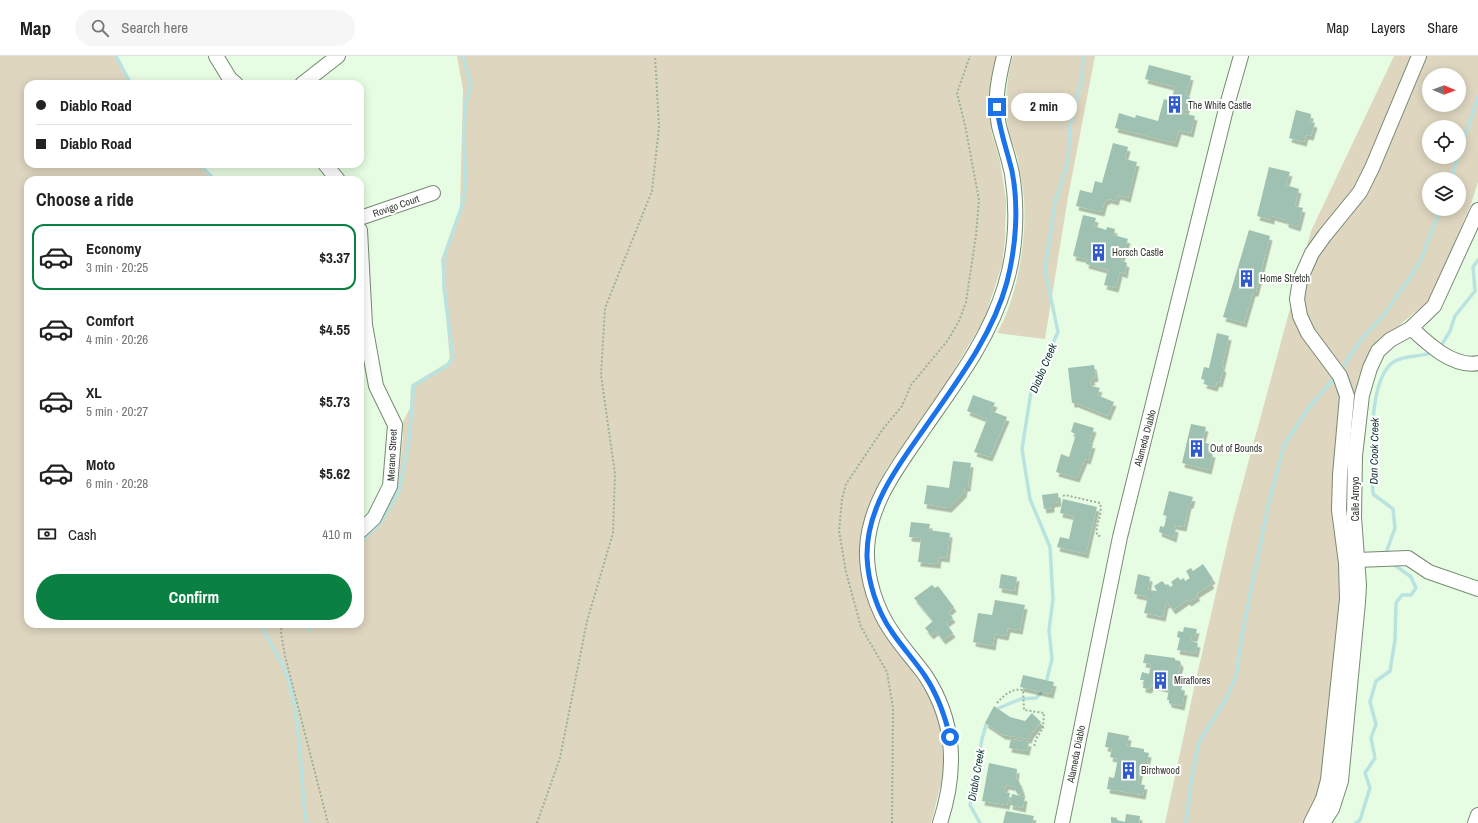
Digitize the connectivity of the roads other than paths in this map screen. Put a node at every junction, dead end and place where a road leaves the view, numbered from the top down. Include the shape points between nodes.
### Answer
1 (216, 56) edge
2 (338, 56) edge
3 (1004, 56) edge
4 (1241, 56) edge
5 (1418, 56) edge
6 (231, 80) edge
7 (307, 80) edge
8 (328, 168) edge
9 (335, 176) edge
10 (433, 193) dead end
11 (1478, 210) edge
12 (364, 217) edge
13 (364, 305) edge
14 (1411, 328) junction
15 (1478, 363) edge
16 (364, 527) edge
17 (1357, 560) junction
18 (1478, 590) edge
19 (1478, 815) edge
20 (940, 823) edge
21 (1062, 823) edge
22 (1311, 823) edge
23 (1323, 823) edge
24 (1475, 823) edge

1 - 6 street
2 - 7 street
3 - 20 street via 997,86 997,107 1012,172 1015,214 1007,281 993,322 976,351 885,488 873,516 867,548 870,578 883,618 925,676 947,725 952,749 952,767 948,797
4 - 21 street, Alameda Diablo via 1120,536
5 - 22 street via 1360,192 1312,253 1300,280 1300,316 1308,333 1340,376 1348,396 1339,510 1346,563 1347,599 1328,780
8 - 9 street
10 - 12 street, Rovigo Court
11 - 14 street, Calle Arroyo via 1434,306
13 - 16 street, Merano Street via 376,386 395,425 390,486 374,518
14 - 15 street via 1442,353 1459,361
14 - 17 street, Calle Arroyo via 1390,340 1378,351 1362,395 1355,456 1354,517
17 - 18 street via 1408,558 1430,572
17 - 23 street, Calle Arroyo via 1359,585 1341,781 1332,809
19 - 24 street

